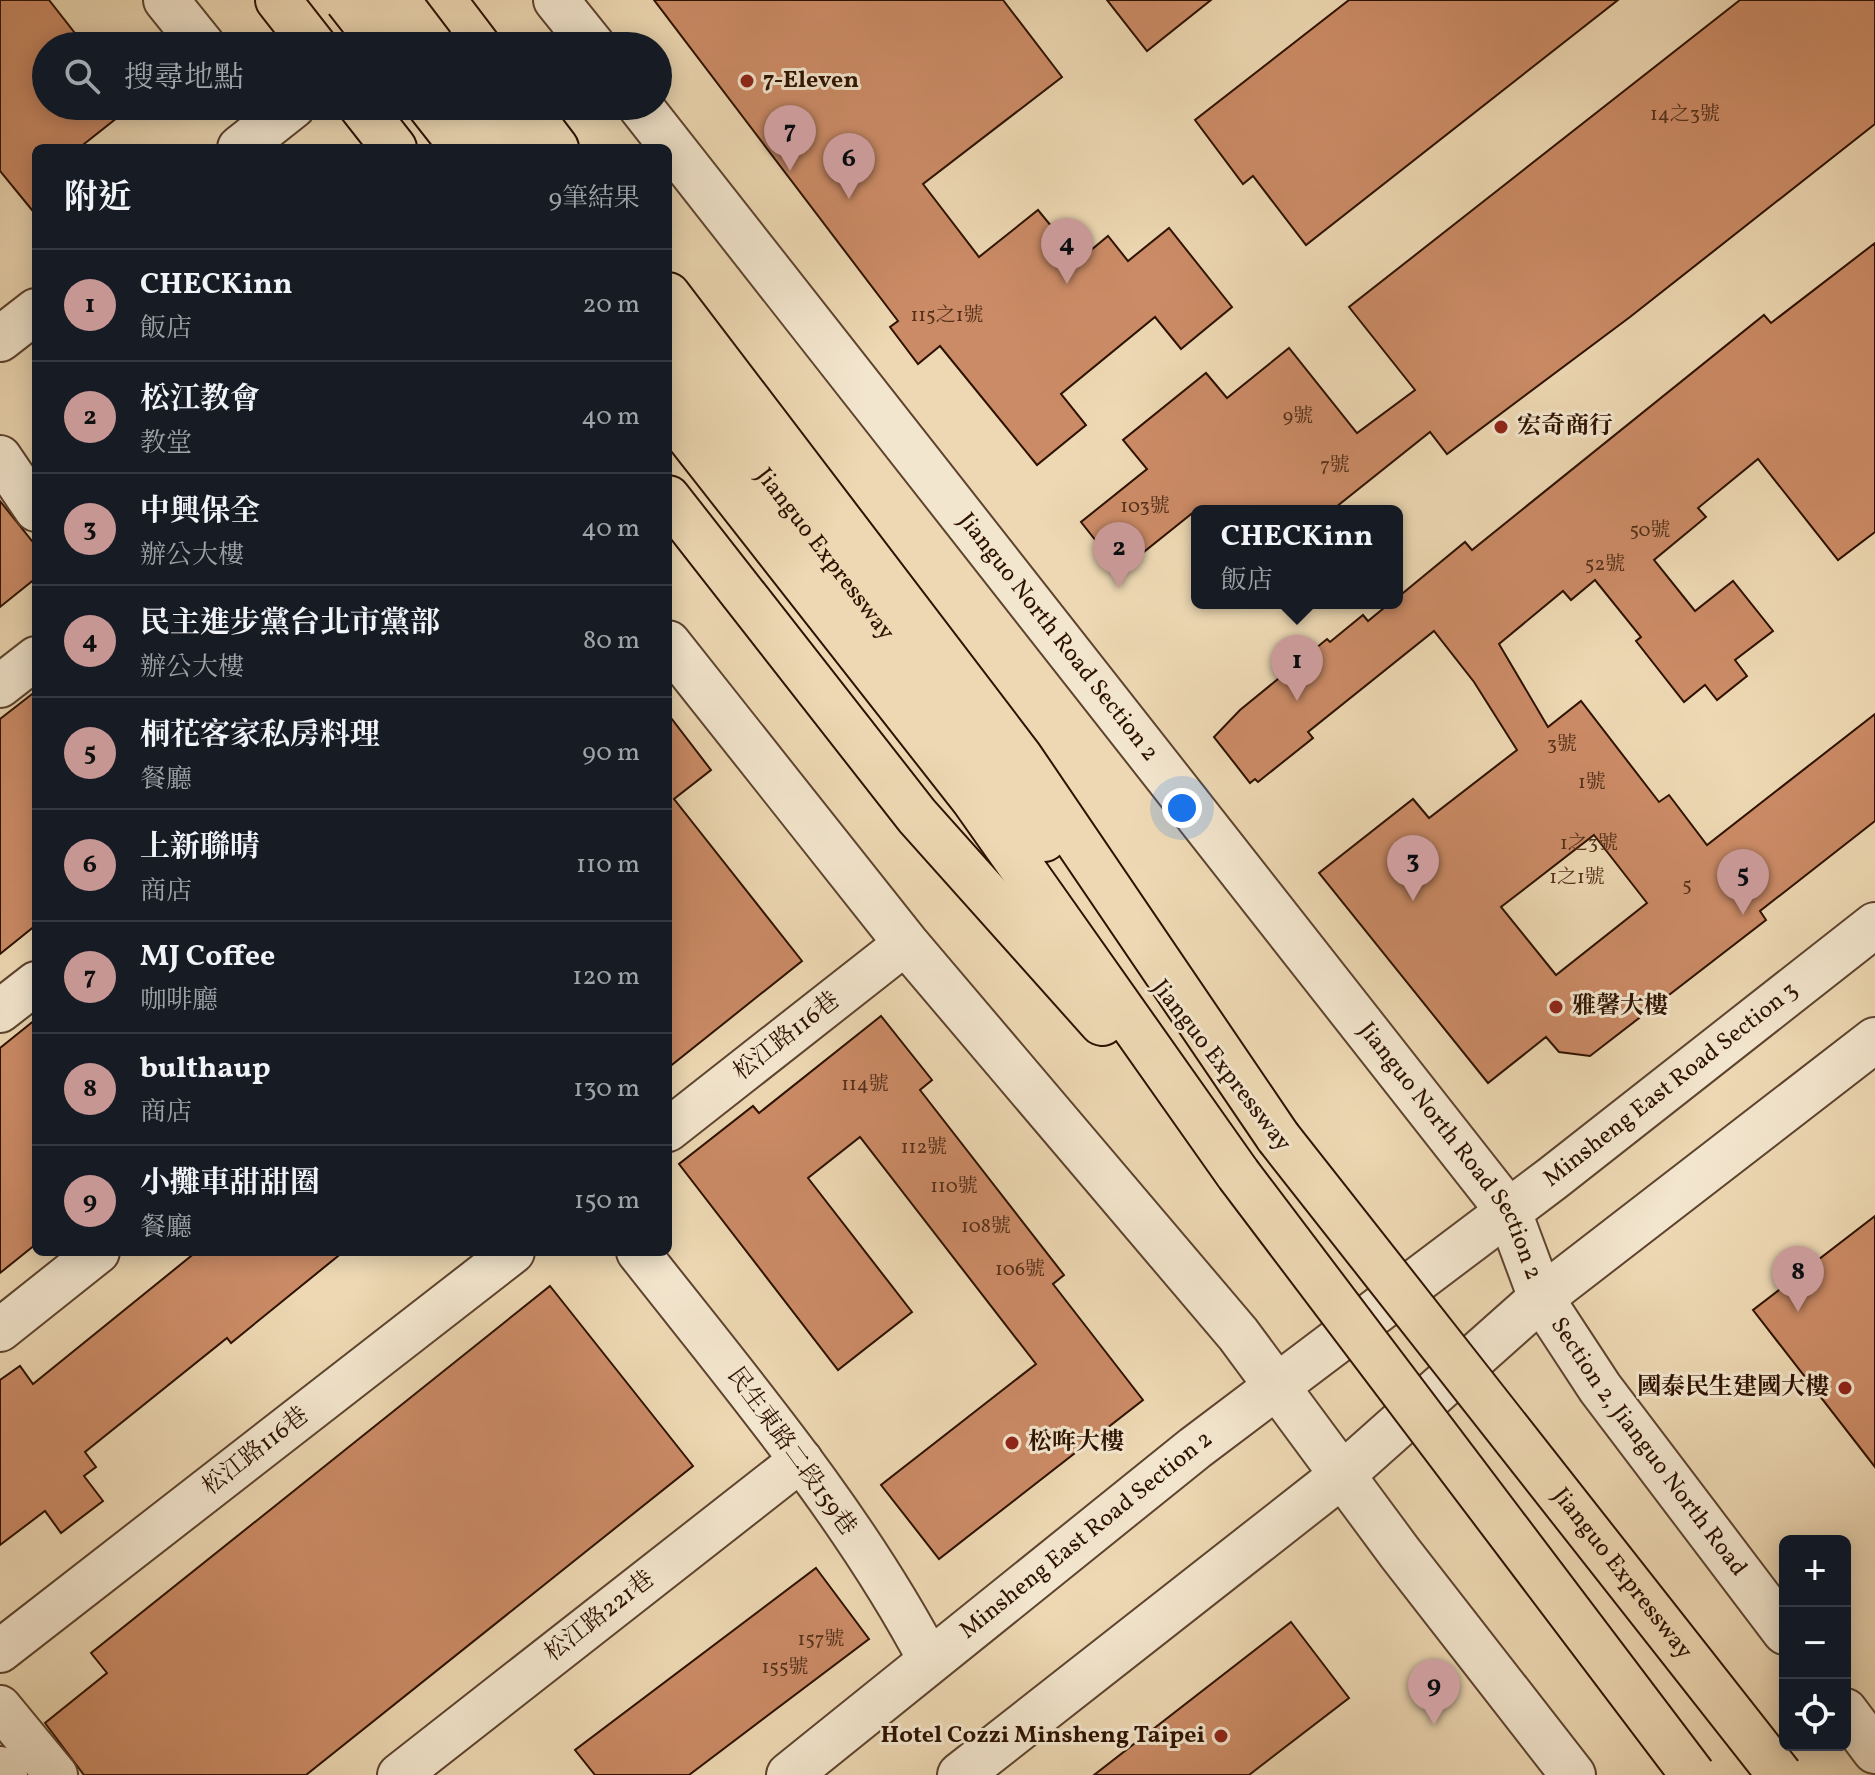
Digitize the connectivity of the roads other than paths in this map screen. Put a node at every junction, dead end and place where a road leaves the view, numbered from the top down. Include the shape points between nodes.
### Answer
1 (166, 0) edge
2 (278, 0) edge
3 (347, 0) edge
4 (397, 0) edge
5 (428, 0) edge
6 (443, 0) edge
7 (556, 0) edge
8 (192, 32) edge
9 (303, 32) edge
10 (372, 32) edge
11 (387, 32) edge
12 (421, 32) edge
13 (467, 32) edge
14 (582, 32) edge
15 (372, 120) edge
16 (441, 120) edge
17 (489, 120) edge
18 (535, 120) edge
19 (651, 120) edge
20 (391, 144) edge
21 (460, 144) edge
22 (508, 144) edge
23 (553, 144) edge
24 (670, 144) edge
25 (672, 147) edge
26 (672, 300) edge
27 (32, 314) edge
28 (0, 339) edge
29 (672, 357) edge
30 (672, 415) edge
31 (0, 457) edge
32 (672, 503) edge
33 (32, 504) edge
34 (672, 648) edge
35 (32, 661) edge
36 (0, 686) edge
37 (1875, 925) edge
38 (906, 943) junction
39 (32, 986) edge
40 (0, 1011) edge
41 (1875, 1040) edge
42 (672, 1127) edge
43 (1278, 1137) junction
44 (1238, 1174) junction
45 (1509, 1212) junction
46 (93, 1256) edge
47 (508, 1256) edge
48 (641, 1256) edge
49 (1541, 1298) junction
50 (1388, 1302) joint
51 (0, 1330) edge
52 (1276, 1388) junction
53 (801, 1460) junction
54 (1341, 1476) junction
55 (1779, 1624) edge
56 (0, 1651) edge
57 (930, 1661) junction
58 (0, 1707) edge
59 (1851, 1719) edge
60 (1875, 1751) edge
61 (0, 1768) edge
62 (6, 1775) edge
63 (56, 1775) edge
64 (399, 1775) edge
65 (789, 1775) edge
66 (960, 1775) edge
67 (1573, 1775) edge
68 (1693, 1775) edge
69 (1780, 1775) edge

1 - 8 street
2 - 9 highway
3 - 10 highway, bridge
4 - 12 highway, bridge
5 - 11 street
6 - 13 highway
7 - 14 street
15 - 20 highway
16 - 21 highway
17 - 22 highway
18 - 23 highway
19 - 24 street, Jianguo North Road Section 2
25 - 45 street, Jianguo North Road Section 2
26 - 43 highway via 1020,757
27 - 28 street
29 - 43 highway, Jianguo Expressway
30 - 44 highway, Jianguo Expressway via 974,800
31 - 33 street
32 - 44 highway via 917,816
34 - 38 street
35 - 36 street
37 - 45 street, Minsheng East Road Section 3
38 - 42 street, 松江路116巷
38 - 52 street via 1238,1334
39 - 40 street
41 - 49 street
43 - 69 highway, Jianguo Expressway, bridge
44 - 68 highway, Jianguo Expressway, bridge
45 - 49 street, Jianguo North Road Section 2
45 - 50 street, Minsheng East Road Section 3
46 - 51 street
47 - 56 street, 松江路116巷
48 - 53 street, 民生東路二段159巷
49 - 54 street
49 - 55 street, Section 2, Jianguo North Road via 1600,1388
50 - 52 street, Minsheng East Road Section 2
52 - 54 street
52 - 57 street, Minsheng East Road Section 2
53 - 57 street, 民生東路二段159巷 via 904,1612
53 - 64 street, 松江路221巷
54 - 66 street
54 - 67 street
57 - 65 street, Minsheng East Road Section 2
58 - 63 street
59 - 60 street
61 - 62 street

